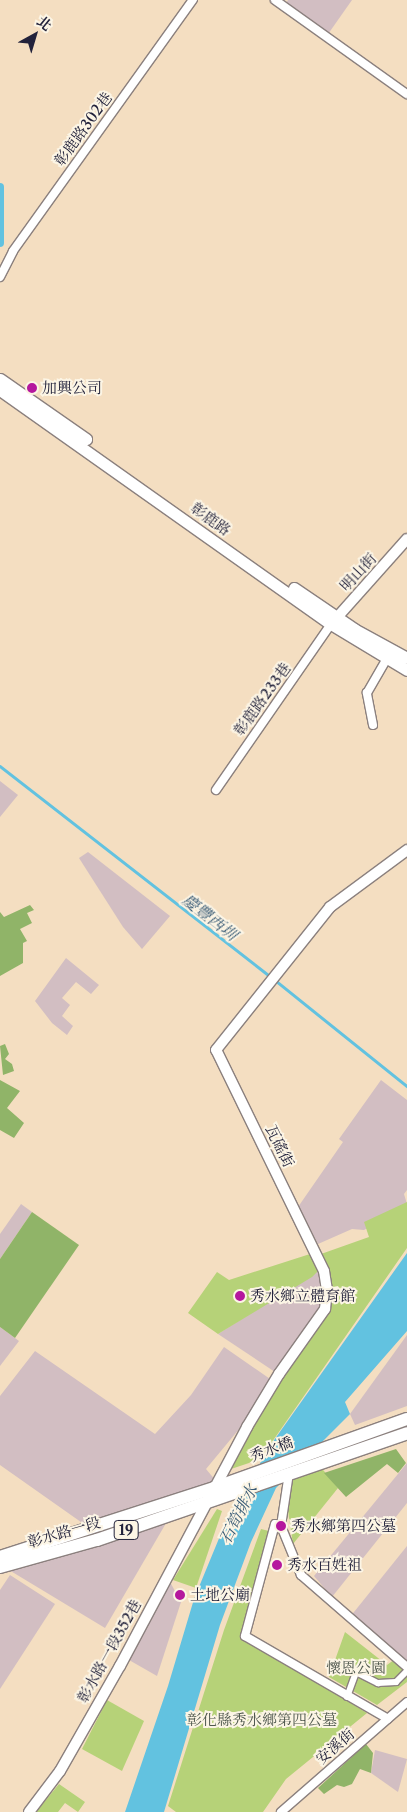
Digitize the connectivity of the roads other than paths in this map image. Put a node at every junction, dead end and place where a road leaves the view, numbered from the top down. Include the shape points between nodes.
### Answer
1 (193, 0) edge
2 (274, 0) edge
3 (407, 94) edge
4 (0, 277) edge
5 (0, 379) edge
6 (0, 390) edge
7 (98, 452) junction
8 (407, 539) edge
9 (334, 620) junction
10 (407, 658) edge
11 (387, 659) junction
12 (407, 670) edge
13 (373, 725) dead end
14 (216, 790) dead end
15 (407, 850) edge
16 (407, 1419) edge
17 (407, 1434) edge
18 (289, 1473) junction
19 (250, 1486) joint
20 (212, 1494) junction
21 (281, 1526) junction
22 (0, 1557) edge
23 (0, 1567) edge
24 (407, 1667) edge
25 (407, 1671) edge
26 (347, 1697) junction
27 (407, 1702) edge
28 (388, 1719) junction
29 (29, 1812) edge
30 (281, 1812) edge

1 - 4 street, 彰鹿路302巷 via 13,251
2 - 3 street
5 - 7 main road, 彰鹿路
6 - 7 main road, 彰鹿路
7 - 9 main road, 彰鹿路
8 - 9 street, 明山街
9 - 10 main road, 彰鹿路
9 - 11 main road, 彰鹿路
9 - 14 street, 彰鹿路233巷
11 - 12 main road, 彰鹿路
11 - 13 street via 367,693
15 - 20 street, 瓦磘街 via 330,907 216,1050 324,1271 327,1290 325,1309 279,1374
16 - 20 main road, 秀水橋 / 19 via 340,1442
17 - 18 main road, 秀水橋 / 19
18 - 19 main road, 秀水橋 / 19
18 - 21 street
19 - 20 main road, 彰水路一段 / 19
20 - 22 main road, 彰水路一段 / 19
20 - 23 main road, 彰水路一段 / 19 via 97,1540
20 - 29 street, 彰水路一段352巷 via 60,1771
21 - 24 street via 301,1575
21 - 26 street via 275,1524 245,1636
25 - 26 street via 396,1682 378,1683 356,1672
26 - 28 street
27 - 28 street, 安溪街
28 - 30 street, 安溪街

